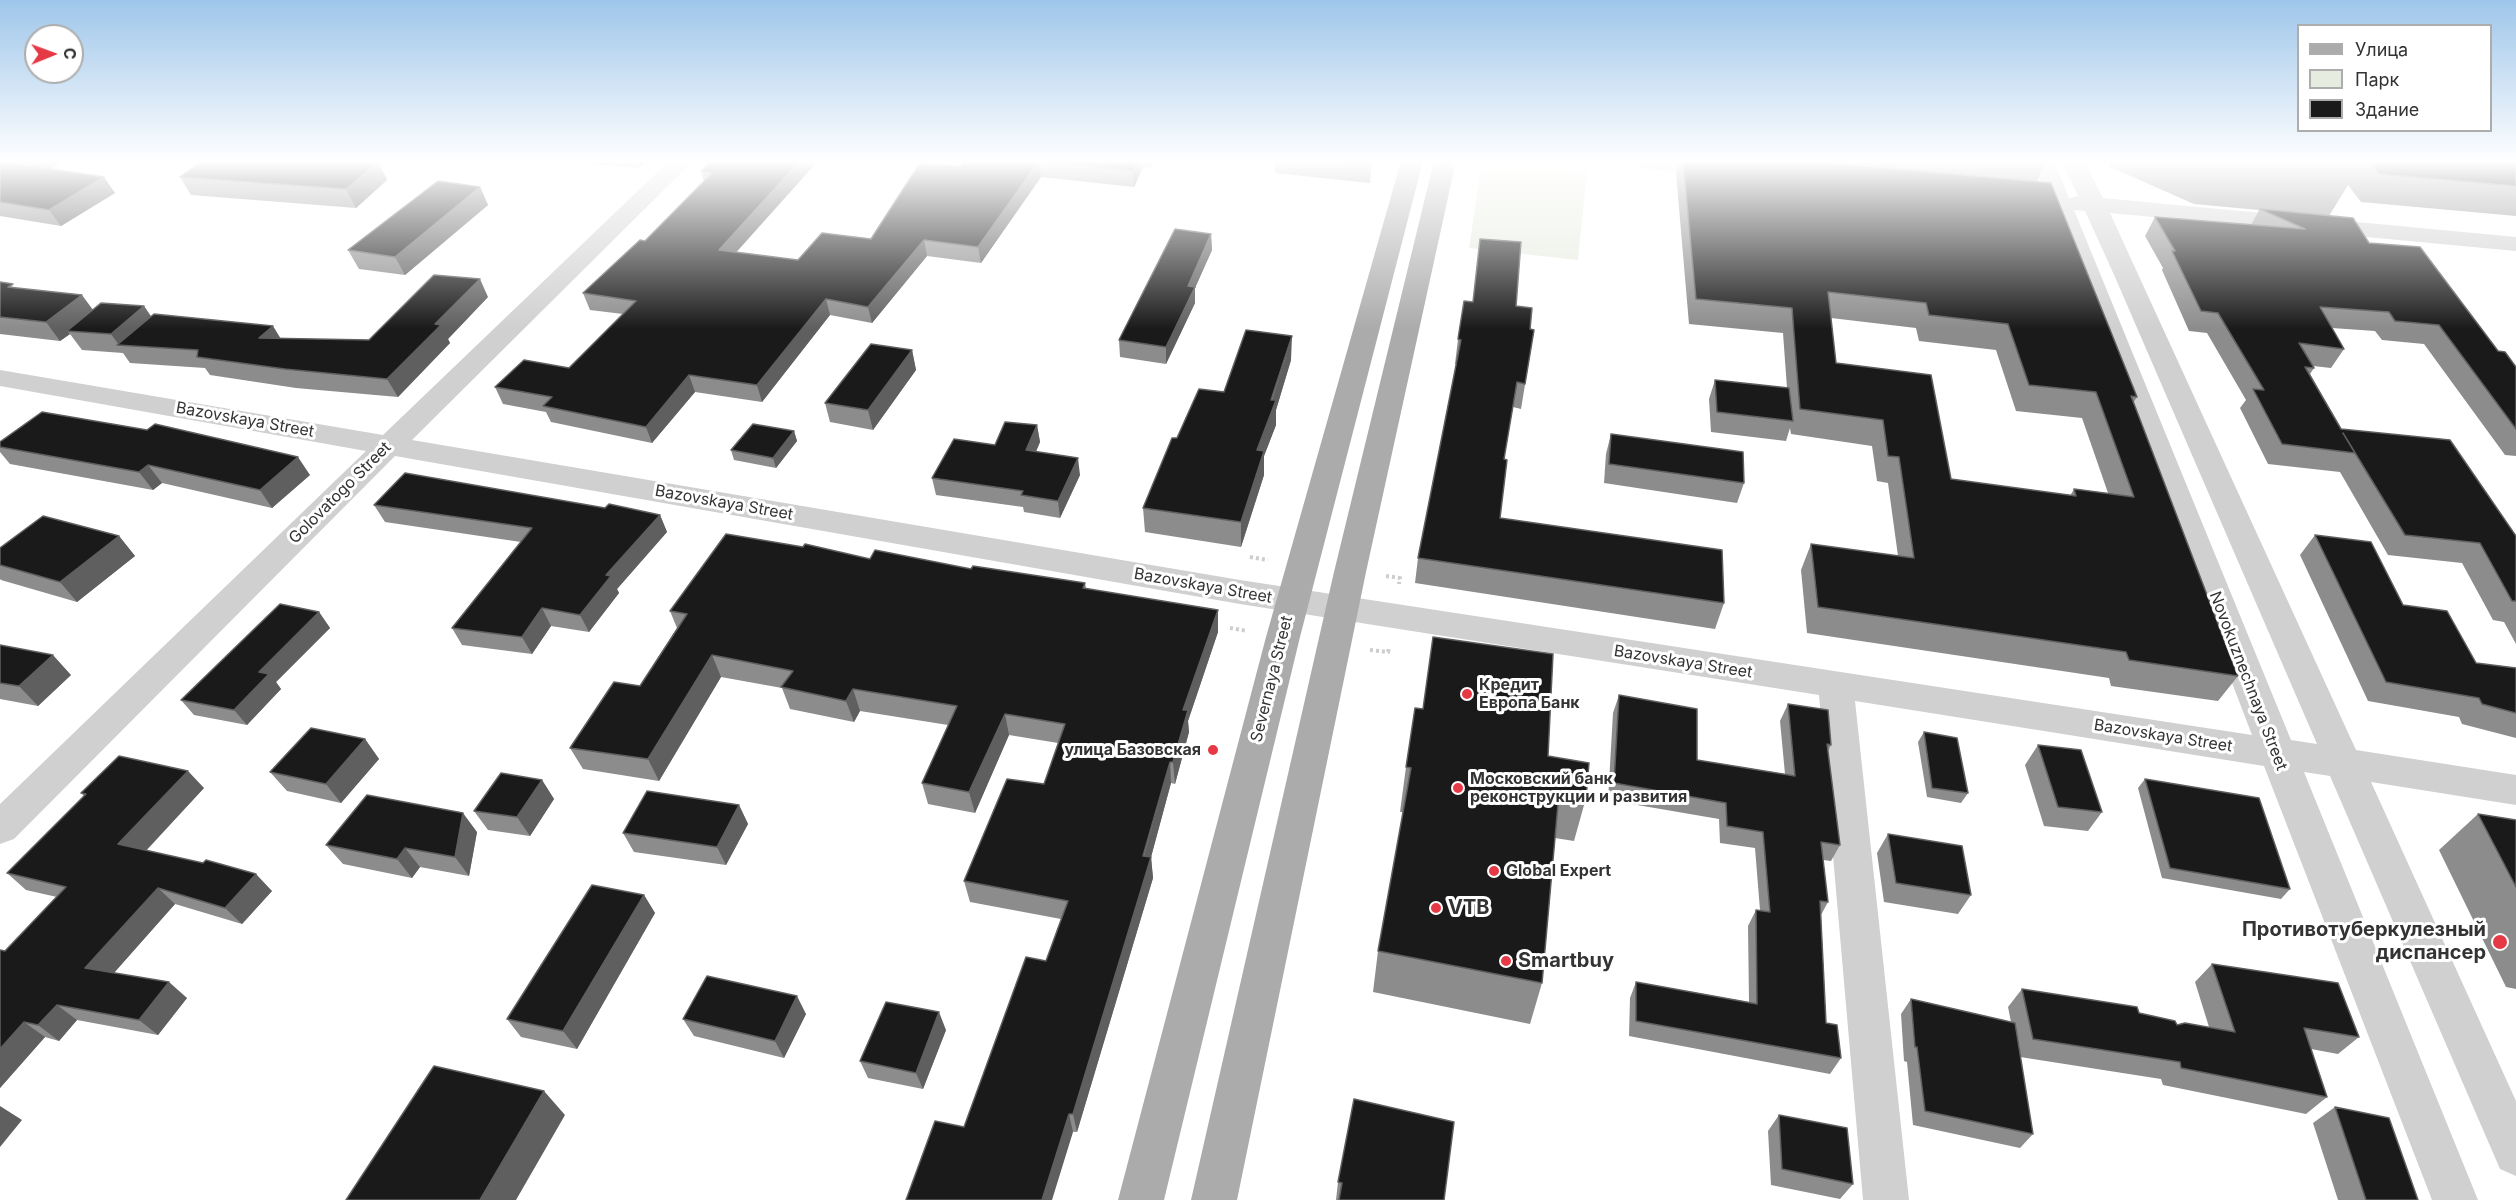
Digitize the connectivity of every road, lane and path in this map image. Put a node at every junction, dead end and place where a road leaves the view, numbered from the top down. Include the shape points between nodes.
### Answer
1 (624, 217) edge
2 (1397, 217) edge
3 (1432, 217) edge
4 (2069, 217) edge
5 (2079, 217) edge
6 (2228, 217) edge
7 (2403, 233) junction
8 (2516, 244) edge
9 (2421, 256) edge
10 (0, 378) edge
11 (389, 445) junction
12 (1292, 601) junction
13 (1342, 608) junction
14 (1836, 686) junction
15 (2277, 753) junction
16 (2343, 763) junction
17 (2516, 790) edge
18 (0, 828) edge
19 (2516, 1153) edge
20 (1141, 1200) edge
21 (1214, 1200) edge
22 (1886, 1200) edge
23 (2455, 1200) edge

1 - 11 street, Golovatogo Street
2 - 12 main road, Severnaya Street
3 - 13 main road
4 - 15 street, Novokuznechnaya Street
5 - 16 street, Novokuznechnaya Street via 2119,256
6 - 7 street
7 - 8 street
7 - 9 street
10 - 11 street, Bazovskaya Street
11 - 12 street, Bazovskaya Street
11 - 18 street, Golovatogo Street
12 - 13 street, Bazovskaya Street
12 - 20 main road, Severnaya Street
13 - 14 street, Bazovskaya Street
13 - 21 main road
14 - 15 street, Bazovskaya Street
14 - 22 street
15 - 16 street, Bazovskaya Street
15 - 23 street, Novokuznechnaya Street
16 - 17 street, Bazovskaya Street
16 - 19 street, Novokuznechnaya Street

